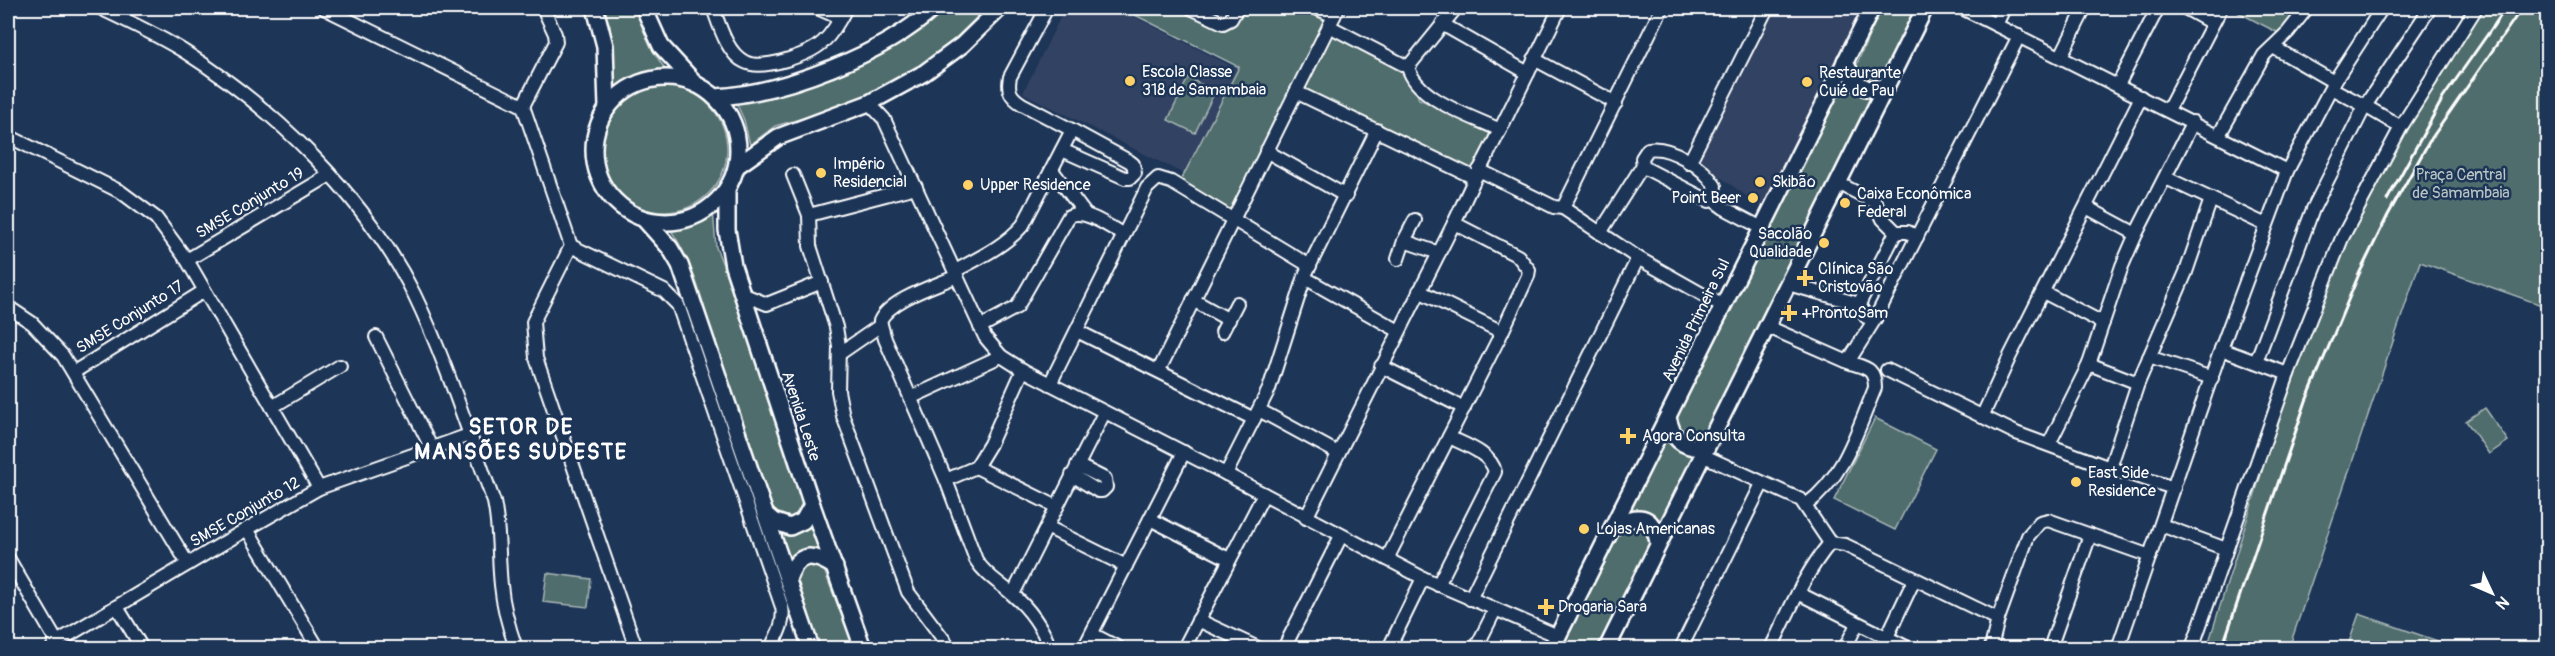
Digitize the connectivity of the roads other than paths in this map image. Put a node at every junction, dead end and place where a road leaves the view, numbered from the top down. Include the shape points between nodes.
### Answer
1 (100, 8) edge
2 (324, 8) edge
3 (543, 8) edge
4 (595, 8) edge
5 (644, 8) edge
6 (713, 8) edge
7 (817, 8) edge
8 (934, 8) edge
9 (1000, 8) edge
10 (1047, 8) edge
11 (1191, 8) edge
12 (1237, 8) edge
13 (1316, 8) edge
14 (1456, 8) edge
15 (1560, 8) edge
16 (1662, 8) edge
17 (1767, 8) edge
18 (1872, 8) edge
19 (1925, 8) edge
20 (1962, 8) edge
21 (2004, 8) edge
22 (2085, 8) edge
23 (2158, 8) edge
24 (2185, 8) edge
25 (2221, 8) edge
26 (2307, 8) edge
27 (2382, 8) edge
28 (2430, 8) edge
29 (2476, 8) edge
30 (843, 13) edge
31 (1334, 17) edge
32 (2212, 23) junction
33 (1442, 24) junction
34 (1996, 25) junction
35 (2019, 36) junction
36 (2273, 47) junction
37 (2061, 56) junction
38 (1534, 59) junction
39 (1845, 61) junction
40 (1408, 67) junction
41 (1528, 73) junction
42 (695, 83) junction
43 (2333, 85) junction
44 (1886, 86) junction
45 (2118, 86) junction
46 (1296, 92) junction
47 (887, 95) junction
48 (717, 97) junction
49 (2141, 97) junction
50 (869, 103) junction
51 (1616, 104) junction
52 (523, 106) junction
53 (2365, 106) junction
54 (607, 108) junction
55 (2168, 110) junction
56 (884, 119) junction
57 (2193, 122) junction
58 (2401, 127) junction
59 (1072, 130) junction
60 (1377, 130) junction
61 (1500, 130) junction
62 (2219, 135) junction
63 (8, 136) edge
64 (1062, 150) junction
65 (1266, 151) junction
66 (1689, 163) junction
67 (1643, 165) junction
68 (737, 166) junction
69 (1052, 170) junction
70 (2287, 171) junction
71 (1477, 174) junction
72 (330, 175) junction
73 (793, 175) dead end
74 (2166, 178) junction
75 (1839, 183) junction
76 (916, 188) junction
77 (727, 190) junction
78 (1346, 196) junction
79 (1712, 199) junction
80 (2211, 199) junction
81 (2086, 207) junction
82 (1563, 208) junction
83 (809, 215) junction
84 (1086, 215) junction
85 (645, 220) junction
86 (1233, 220) junction
87 (1415, 220) dead end
88 (1454, 223) junction
89 (2266, 225) junction
90 (1762, 228) junction
91 (1896, 232) junction
92 (1600, 233) junction
93 (2136, 234) junction
94 (1124, 235) junction
95 (1917, 237) junction
96 (1404, 241) junction
97 (571, 246) junction
98 (1439, 253) junction
99 (1638, 258) junction
100 (1398, 259) dead end
101 (187, 260) junction
102 (1307, 272) junction
103 (956, 274) junction
104 (822, 282) junction
105 (1788, 284) junction
106 (204, 291) junction
107 (1419, 291) junction
108 (2043, 292) junction
109 (742, 294) junction
110 (1193, 300) junction
111 (1237, 303) dead end
112 (1859, 304) junction
113 (1723, 306) junction
114 (8, 307) edge
115 (1875, 319) junction
116 (1229, 320) junction
117 (2103, 323) junction
118 (881, 325) junction
119 (1766, 326) junction
120 (980, 327) junction
121 (1077, 331) junction
122 (1399, 331) junction
123 (1222, 332) dead end
124 (1502, 332) junction
125 (376, 337) dead end
126 (2222, 349) junction
127 (839, 354) junction
128 (1000, 356) junction
129 (2149, 357) junction
130 (1848, 362) junction
131 (2256, 362) junction
132 (2088, 364) junction
133 (340, 366) dead end
134 (1381, 366) junction
135 (1023, 370) junction
136 (1159, 370) junction
137 (1887, 370) dead end
138 (74, 372) junction
139 (2288, 374) junction
140 (2212, 378) junction
141 (2138, 382) junction
142 (1050, 384) junction
143 (909, 398) junction
144 (272, 407) junction
145 (1464, 408) junction
146 (1104, 413) junction
147 (1256, 414) junction
148 (1982, 417) junction
149 (1668, 418) junction
150 (469, 435) junction
151 (1449, 437) junction
152 (1710, 439) junction
153 (2049, 444) junction
154 (432, 449) junction
155 (1184, 452) junction
156 (1338, 453) junction
157 (1702, 456) junction
158 (1722, 465) junction
159 (976, 467) junction
160 (2110, 468) junction
161 (1226, 474) junction
162 (946, 480) junction
163 (1762, 484) junction
164 (319, 488) junction
165 (2174, 488) junction
166 (1264, 494) junction
167 (812, 505) junction
168 (1806, 505) junction
169 (1057, 507) junction
170 (765, 514) junction
171 (1306, 518) junction
172 (1150, 519) junction
173 (1615, 525) junction
174 (2161, 525) junction
175 (1047, 527) junction
176 (247, 528) junction
177 (2090, 535) junction
178 (1341, 536) junction
179 (1658, 542) junction
180 (1830, 543) junction
181 (2226, 549) junction
182 (2150, 556) junction
183 (8, 558) edge
184 (1229, 559) junction
185 (1387, 559) junction
186 (188, 564) junction
187 (1126, 566) junction
188 (835, 567) junction
189 (1423, 578) junction
190 (788, 579) junction
191 (1914, 580) junction
192 (1438, 585) junction
193 (1798, 593) junction
194 (1012, 594) junction
195 (1470, 599) junction
196 (117, 607) junction
197 (1495, 610) junction
198 (1998, 619) junction
199 (1198, 620) junction
200 (1857, 624) junction
201 (1092, 634) junction
202 (1887, 637) junction
203 (1555, 642) edge
204 (55, 645) edge
205 (142, 648) edge
206 (318, 648) edge
207 (516, 648) edge
208 (636, 648) edge
209 (771, 648) edge
210 (811, 648) edge
211 (863, 648) edge
212 (950, 648) edge
213 (1050, 648) edge
214 (1084, 648) edge
215 (1119, 648) edge
216 (1184, 648) edge
217 (1258, 648) edge
218 (1284, 648) edge
219 (1389, 648) edge
220 (1476, 648) edge
221 (1607, 648) edge
222 (1681, 648) edge
223 (1771, 648) edge
224 (1845, 648) edge
225 (1908, 648) edge
226 (1991, 648) edge
227 (2050, 648) edge
228 (2118, 648) edge
229 (2192, 648) edge

1 - 72 street via 153,33 210,68 255,102
2 - 52 street
3 - 52 street via 556,42
4 - 54 main road via 605,46
5 - 42 main road via 661,46
6 - 30 street via 738,58 755,65 771,64 811,50 827,38
7 - 30 street
8 - 48 main road via 893,37 853,58 765,91
9 - 47 main road via 962,45
10 - 59 street via 1010,77 1009,89 1015,100
11 - 12 street via 1223,23 1231,19
13 - 31 street
14 - 33 street
15 - 38 street
16 - 51 street
17 - 66 street
18 - 39 main road, Avenida Primeira Sul
19 - 44 main road
20 - 34 street
21 - 34 street
22 - 37 street
23 - 45 street
24 - 32 street
25 - 32 street
26 - 36 street
27 - 43 street
28 - 53 street
29 - 58 street
31 - 40 street
31 - 46 street
32 - 55 street
33 - 40 street
33 - 41 street
34 - 35 street
35 - 37 street
35 - 95 street
36 - 43 street
36 - 62 street via 2255,67
37 - 45 street
38 - 41 street
38 - 51 street
39 - 44 main road via 1858,85 1870,89
39 - 90 main road, Avenida Primeira Sul
40 - 61 street via 1414,82 1428,95
41 - 61 street
42 - 48 main road
42 - 54 main road via 671,78 647,80 625,91
43 - 53 street
43 - 70 street
44 - 75 main road
45 - 49 street
46 - 60 street
46 - 65 street
47 - 50 main road
47 - 56 street
48 - 68 main road via 731,117 739,141
49 - 55 street
49 - 81 street
50 - 56 street
50 - 68 main road via 778,137
51 - 82 street
52 - 97 street
53 - 58 street
53 - 131 street via 2313,209
54 - 85 main road via 597,129 597,174 608,194 624,210
55 - 57 street
56 - 76 street
57 - 62 street
57 - 74 street
58 - 139 street via 2342,238
59 - 64 street
59 - 64 street via 1129,161 1135,173 1125,178
60 - 71 street
60 - 78 street
61 - 71 street
62 - 70 street
63 - 101 street via 137,202 156,218
64 - 69 street
65 - 78 street
65 - 86 street
66 - 67 street via 1656,148 1648,149 1642,158
66 - 79 street via 1712,182
67 - 79 street via 1694,195
67 - 92 street
68 - 77 main road
69 - 84 street
69 - 103 street via 1032,211 1014,235
70 - 89 street
71 - 82 street
71 - 88 street
72 - 101 street, SMSE Conjunto 19
72 - 150 street via 390,254 413,292
73 - 83 street
74 - 80 street
74 - 93 street
75 - 91 street via 1875,202 1883,219
75 - 105 main road
76 - 83 street
76 - 103 street
77 - 85 main road via 711,207 691,219 668,223
77 - 109 main road, Avenida Leste via 726,230
78 - 102 street
79 - 90 street
80 - 89 street
80 - 129 street via 2186,272
81 - 93 street
81 - 108 street
82 - 92 street
83 - 104 street via 810,246
84 - 94 street
84 - 120 street via 1072,214 1063,223 1017,307
85 - 170 main road via 680,265
86 - 94 street via 1158,178 1147,188
86 - 102 street
86 - 110 street
87 - 96 street
88 - 98 street
88 - 124 street via 1518,256 1529,270
89 - 126 street
90 - 113 main road, Avenida Primeira Sul
91 - 95 street
91 - 112 street
92 - 99 street
93 - 117 street
94 - 121 street
95 - 115 street
96 - 98 street
96 - 100 street
97 - 208 street via 535,317 534,348
97 - 209 street via 664,291 681,311 782,608 782,626
98 - 107 street
99 - 113 street
99 - 195 street
101 - 106 street
102 - 122 street
102 - 147 street via 1278,366
103 - 118 street via 897,303 883,315
103 - 120 street
104 - 109 street via 767,304
104 - 127 street via 836,327
105 - 112 street
105 - 119 main road
106 - 138 street, SMSE Conjunto 17
106 - 144 street
107 - 122 street
107 - 124 street
108 - 117 street
108 - 148 street
109 - 167 main road, Avenida Leste
110 - 116 street
110 - 136 street
111 - 116 street
112 - 115 street via 1866,316
113 - 149 main road, Avenida Primeira Sul
114 - 138 street via 50,340
115 - 130 street
116 - 123 street
117 - 132 street
118 - 127 street
118 - 143 street
119 - 130 street
119 - 152 main road
120 - 128 street
121 - 136 street
121 - 142 street
122 - 134 street
124 - 145 street
125 - 154 street
126 - 131 street
126 - 140 street
127 - 212 street via 838,391 843,416 894,558 908,592
128 - 135 street
128 - 143 street
129 - 140 street
129 - 141 street
130 - 168 street via 1869,369 1875,377 1875,388 1841,468 1824,492
131 - 139 street
132 - 141 street
132 - 153 street
133 - 144 street
134 - 145 street
134 - 156 street
135 - 142 street
135 - 159 street
136 - 147 street
137 - 148 street
138 - 186 street
139 - 181 street
140 - 165 street
141 - 160 street
142 - 146 street
143 - 162 street
144 - 164 street
145 - 151 street
146 - 155 street
146 - 169 street
147 - 156 street
147 - 161 street
148 - 153 street
149 - 152 main road via 1673,434 1682,444 1694,447
149 - 173 main road, Avenida Primeira Sul
150 - 154 street, SMSE Conjunto 12
150 - 207 street via 494,502 505,613
151 - 185 street
151 - 192 street via 1478,450 1494,465 1495,472
152 - 157 main road
152 - 158 street
153 - 160 street
154 - 164 street, SMSE Conjunto 12
155 - 161 street
155 - 172 street
156 - 171 street
157 - 158 street
157 - 179 main road
158 - 163 street
159 - 162 street
159 - 169 street
160 - 165 street
161 - 166 street
162 - 194 street via 975,560
163 - 168 street
163 - 222 street
164 - 176 street, SMSE Conjunto 12
165 - 174 street
166 - 171 street
166 - 184 street
167 - 170 main road via 803,521 790,527
167 - 188 main road, Avenida Leste
168 - 180 street
169 - 175 street
170 - 190 main road
171 - 178 street
172 - 184 street
172 - 187 street
173 - 179 main road via 1631,518 1644,518 1654,526
173 - 203 main road, Avenida Primeira Sul
174 - 181 street
174 - 182 street
175 - 187 street
175 - 194 street
176 - 186 street, SMSE Conjunto 12
176 - 206 street
177 - 182 street
177 - 198 street via 2048,520 2040,522 2028,536
177 - 227 street
178 - 185 street
178 - 218 street
179 - 221 main road
180 - 191 street via 1845,545
180 - 193 street via 1816,559
181 - 229 street
182 - 228 street
183 - 204 street
184 - 199 street
185 - 189 street
186 - 196 street, SMSE Conjunto 12
187 - 201 street
188 - 190 main road via 820,558 805,557 793,566
188 - 211 main road, Avenida Leste
189 - 192 street
189 - 219 street
190 - 210 main road
191 - 198 street
191 - 202 street
192 - 195 street
193 - 200 street
193 - 223 street
194 - 213 street via 1035,616
195 - 197 street
196 - 204 street, SMSE Conjunto 12
196 - 205 street
197 - 203 street
197 - 220 street
198 - 226 street
199 - 216 street
199 - 217 street
200 - 202 street
200 - 224 street
201 - 214 street
201 - 215 street
202 - 225 street

